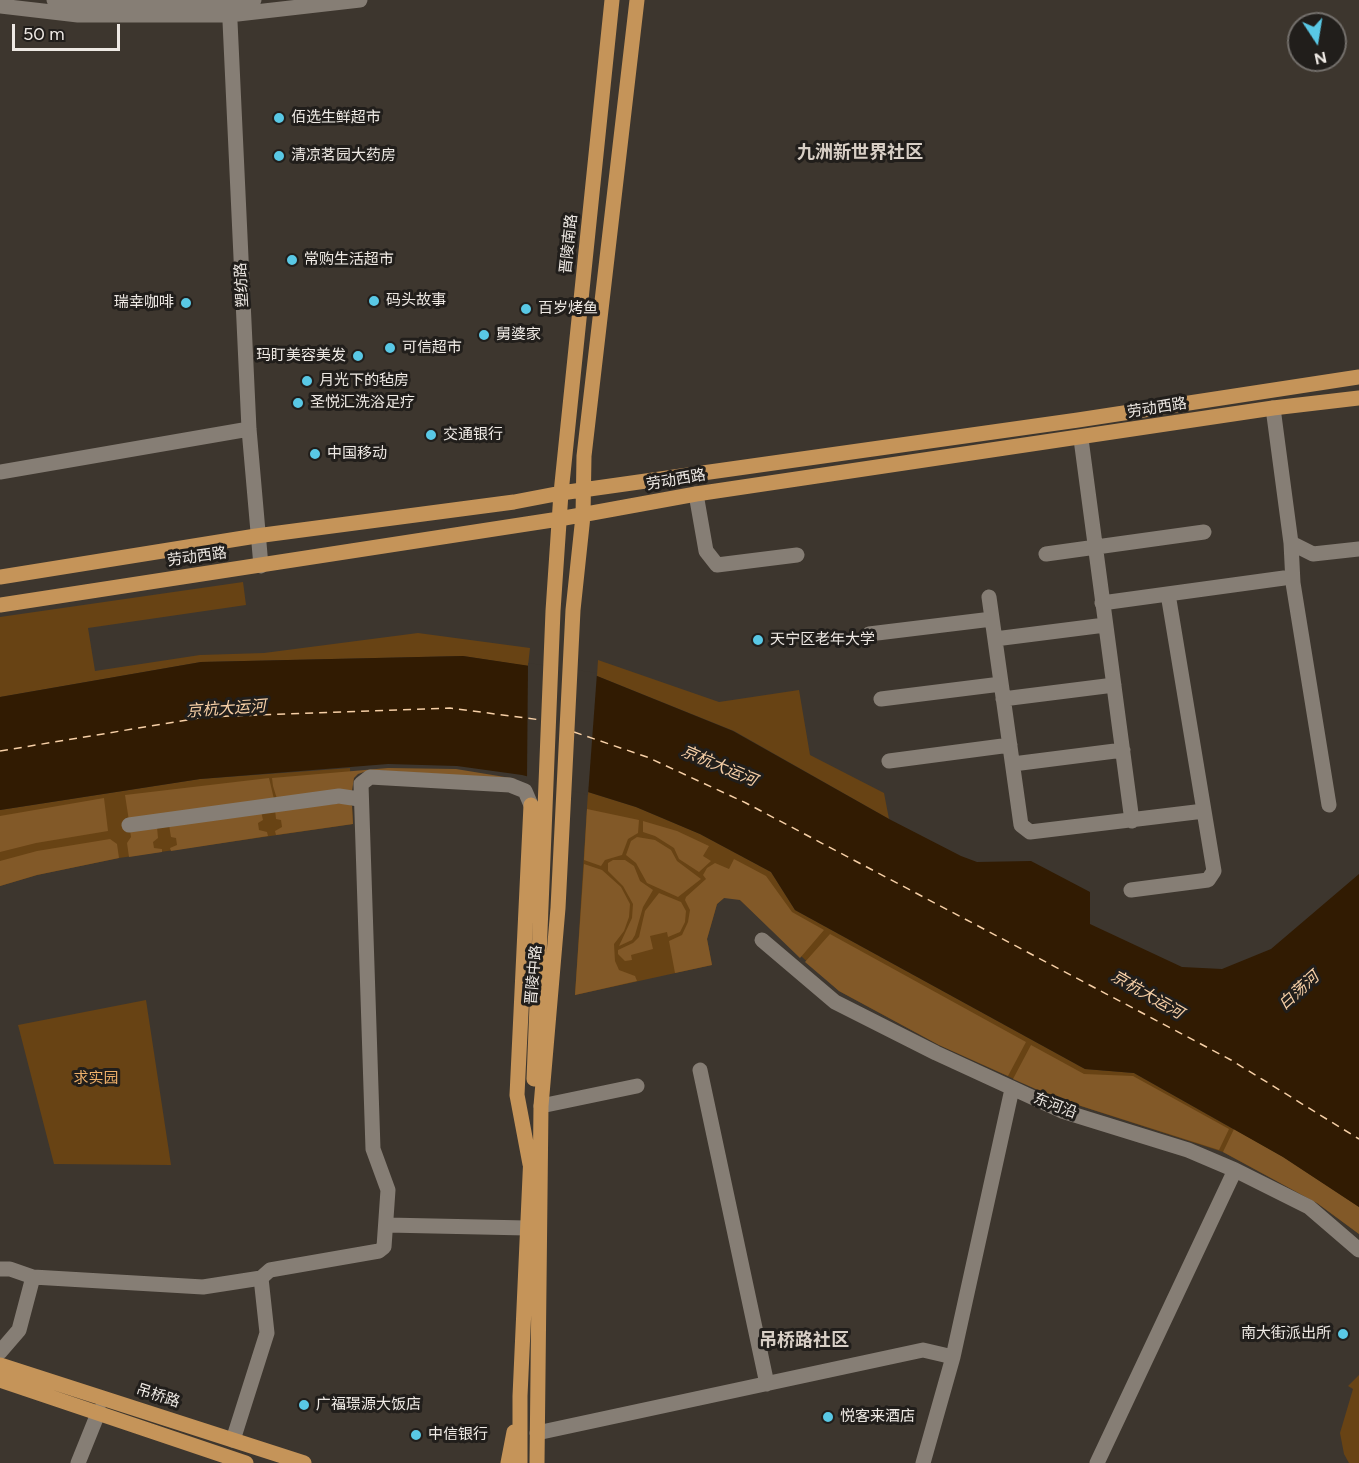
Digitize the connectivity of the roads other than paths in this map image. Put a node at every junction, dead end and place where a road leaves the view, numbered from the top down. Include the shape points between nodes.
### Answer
1 (54, 0) edge
2 (254, 0) edge
3 (360, 0) edge
4 (612, 0) edge
5 (637, 0) edge
6 (0, 6) edge
7 (228, 6) edge
8 (1359, 377) edge
9 (1359, 398) edge
10 (1273, 408) junction
11 (249, 429) junction
12 (1081, 439) junction
13 (0, 472) edge
14 (584, 490) junction
15 (561, 493) junction
16 (696, 494) junction
17 (583, 516) junction
18 (559, 519) junction
19 (1204, 532) dead end
20 (256, 536) junction
21 (1290, 543) junction
22 (1095, 547) junction
23 (1359, 549) edge
24 (1046, 554) dead end
25 (796, 555) dead end
26 (261, 566) junction
27 (0, 577) edge
28 (1284, 578) dead end
29 (1168, 594) junction
30 (989, 597) dead end
31 (1102, 603) junction
32 (0, 605) edge
33 (992, 619) junction
34 (1106, 625) junction
35 (869, 634) dead end
36 (995, 639) junction
37 (1114, 685) junction
38 (1002, 691) junction
39 (881, 699) dead end
40 (1010, 745) junction
41 (1123, 750) junction
42 (889, 760) dead end
43 (1012, 764) junction
44 (359, 799) junction
45 (538, 805) junction
46 (1329, 805) dead end
47 (1204, 811) junction
48 (1132, 821) junction
49 (129, 825) dead end
50 (1131, 890) dead end
51 (762, 939) dead end
52 (700, 1070) dead end
53 (637, 1086) dead end
54 (1012, 1089) junction
55 (541, 1106) junction
56 (1235, 1170) junction
57 (387, 1225) junction
58 (527, 1228) junction
59 (1359, 1250) edge
60 (0, 1269) edge
61 (33, 1277) junction
62 (261, 1278) junction
63 (0, 1352) edge
64 (952, 1357) junction
65 (0, 1365) edge
66 (0, 1380) edge
67 (767, 1384) junction
68 (520, 1396) junction
69 (99, 1411) junction
70 (537, 1433) junction
71 (233, 1440) junction
72 (78, 1463) edge
73 (246, 1463) edge
74 (304, 1463) edge
75 (508, 1463) edge
76 (520, 1463) edge
77 (537, 1463) edge
78 (923, 1463) edge
79 (1097, 1463) edge

1 - 7 street
2 - 7 street
3 - 7 street
4 - 15 main road, 晋陵南路
5 - 14 main road via 584,456
6 - 7 street via 78,15
7 - 11 street, 塑纺路
8 - 14 main road, 劳动西路
9 - 10 main road, 劳动西路
10 - 12 main road, 劳动西路
10 - 21 street
11 - 13 street
11 - 20 street, 塑纺路
12 - 16 main road, 劳动西路
12 - 22 street
14 - 15 main road, 劳动西路
14 - 17 main road, 晋陵中路
15 - 18 main road, 晋陵中路
15 - 20 main road, 劳动西路
16 - 17 main road, 劳动西路
16 - 25 street via 706,551 717,565
17 - 18 main road, 劳动西路
17 - 55 main road, 晋陵中路 via 573,610
18 - 26 main road, 劳动西路
18 - 45 main road, 晋陵中路
19 - 22 street
20 - 26 street, 塑纺路
20 - 27 main road, 劳动西路
21 - 23 street via 1313,554
21 - 46 street
22 - 24 street
22 - 31 street
26 - 32 main road, 劳动西路
28 - 29 street
29 - 31 street
29 - 47 street
30 - 33 street
31 - 34 street
33 - 35 street
33 - 36 street
34 - 36 street
34 - 37 street
36 - 38 street
37 - 38 street
37 - 41 street
38 - 39 street
38 - 40 street
40 - 42 street
40 - 43 street
41 - 43 street
41 - 48 street
43 - 48 street via 1022,825 1029,832
44 - 45 street via 361,783 370,777 510,785 525,791
44 - 49 street via 339,796
44 - 57 street via 373,1149 388,1190
45 - 58 main road, 晋陵中路
47 - 48 street
47 - 50 street via 1214,871 1208,880
51 - 54 street, 东河沿 via 835,1002
52 - 67 street
53 - 55 street
54 - 56 street, 东河沿 via 1062,1111 1188,1150
54 - 64 street
55 - 70 main road, 晋陵中路
56 - 59 street, 东河沿 via 1309,1207
56 - 79 street
57 - 58 street
57 - 62 street via 384,1247 379,1251 270,1270
58 - 68 main road, 晋陵中路
60 - 61 street
61 - 62 street via 203,1287
61 - 63 street via 19,1330
62 - 71 street via 267,1333
64 - 67 street via 923,1350
64 - 78 street
65 - 71 main road, 吊桥路
66 - 69 main road
67 - 70 street
68 - 75 main road
68 - 76 main road, 晋陵中路
69 - 72 street
69 - 73 main road
70 - 77 main road, 晋陵中路
71 - 74 main road, 吊桥路

